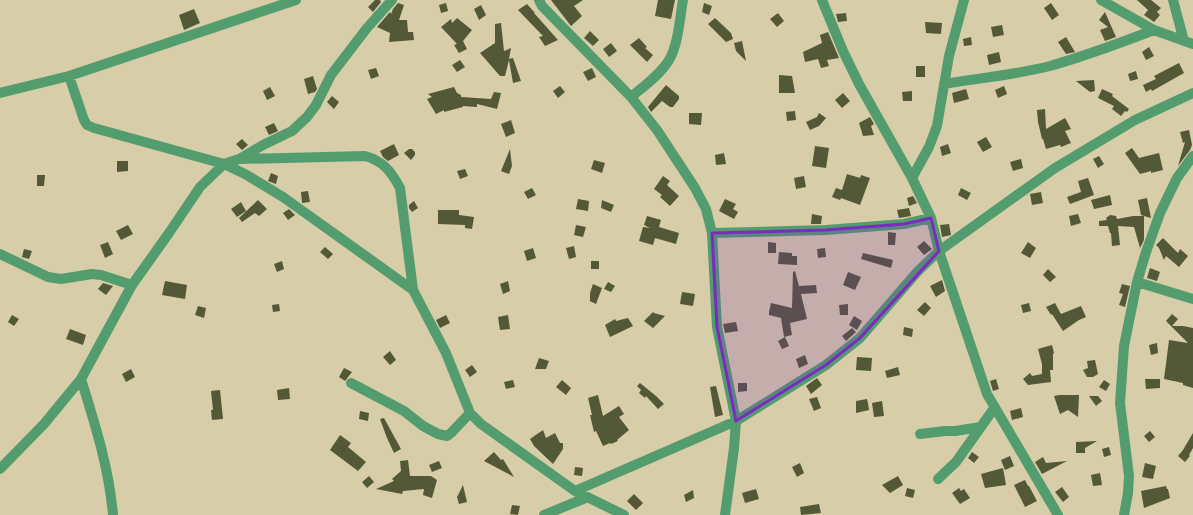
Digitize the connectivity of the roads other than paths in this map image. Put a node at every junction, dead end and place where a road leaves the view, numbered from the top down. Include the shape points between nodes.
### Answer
1 (296, 0) edge
2 (392, 0) edge
3 (538, 0) edge
4 (683, 0) edge
5 (822, 0) edge
6 (964, 0) edge
7 (1101, 0) edge
8 (1173, 0) edge
9 (1154, 30) junction
10 (1188, 43) edge
11 (69, 76) junction
12 (944, 84) junction
13 (0, 92) edge
14 (1193, 93) edge
15 (631, 97) junction
16 (1193, 156) edge
17 (239, 159) junction
18 (224, 164) junction
19 (912, 178) junction
20 (931, 218) junction
21 (712, 233) junction
22 (939, 251) junction
23 (0, 254) edge
24 (1137, 282) junction
25 (132, 285) junction
26 (413, 290) junction
27 (1193, 299) edge
28 (81, 379) junction
29 (351, 383) dead end
30 (995, 407) junction
31 (470, 413) junction
32 (736, 421) junction
33 (981, 427) junction
34 (955, 431) junction
35 (920, 434) dead end
36 (966, 448) junction
37 (0, 469) edge
38 (938, 479) dead end
39 (575, 491) junction
40 (588, 498) junction
41 (113, 515) edge
42 (544, 515) edge
43 (624, 515) edge
44 (725, 515) edge
45 (1058, 515) edge
46 (1124, 515) edge

1 - 11 street
2 - 17 street via 331,75 307,118 292,131
3 - 15 street
4 - 15 street via 674,50 669,60
5 - 19 street via 859,84
6 - 12 street
7 - 9 street
8 - 10 street
9 - 10 street
9 - 12 street via 1049,66
11 - 13 street
11 - 18 street via 87,125
12 - 19 street via 937,126
14 - 22 street via 1135,120 1055,168
15 - 21 street via 657,130 695,188 706,209
16 - 24 street via 1177,178 1160,214
17 - 18 street
17 - 26 street via 365,156 383,165 400,188
18 - 25 street via 200,187
18 - 26 street via 283,197
19 - 20 street
20 - 21 street via 904,224 826,230
20 - 22 street
21 - 32 street via 717,327
22 - 30 street via 987,394
22 - 32 street via 918,271 860,338 826,364
23 - 25 street via 48,277 62,279 92,274
24 - 27 street
24 - 46 street via 1124,346 1120,403 1128,476
25 - 28 street
26 - 31 street via 446,353
28 - 37 street via 44,424
28 - 41 street via 98,436 111,493
29 - 31 street via 404,411 438,434 447,436
30 - 33 street
30 - 45 street
31 - 39 street via 481,424
32 - 39 street
32 - 44 street
33 - 34 street
33 - 36 street
34 - 35 street
34 - 36 street
36 - 38 street
39 - 40 street
40 - 42 street
40 - 43 street

